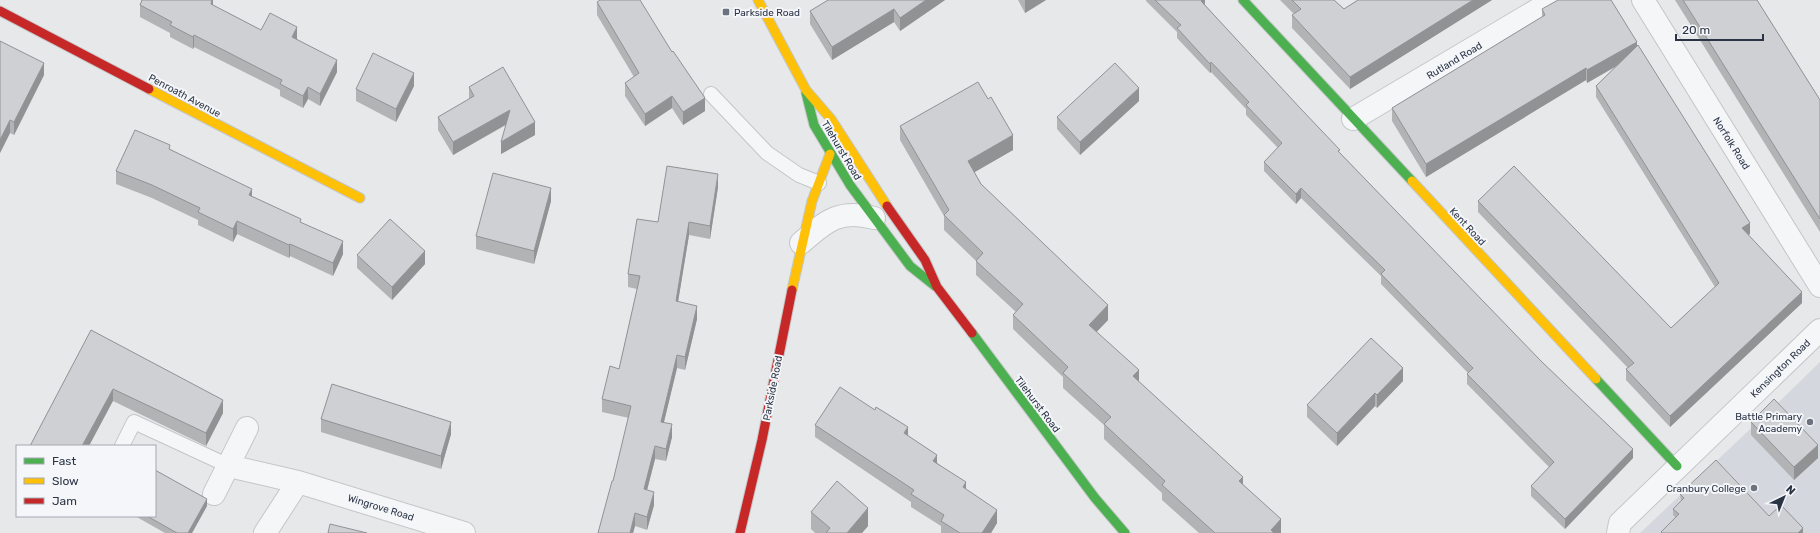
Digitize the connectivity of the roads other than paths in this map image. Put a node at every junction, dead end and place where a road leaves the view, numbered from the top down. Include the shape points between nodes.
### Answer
1 (758, 0) edge
2 (1243, 0) edge
3 (1554, 0) edge
4 (1643, 0) edge
5 (0, 11) edge
6 (806, 90) junction
7 (711, 94) dead end
8 (1353, 119) junction
9 (830, 154) junction
10 (819, 182) junction
11 (360, 198) dead end
12 (874, 218) junction
13 (801, 243) junction
14 (1820, 286) edge
15 (937, 287) junction
16 (1820, 330) edge
17 (247, 428) dead end
18 (122, 445) edge
19 (229, 466) junction
20 (1678, 466) junction
21 (298, 482) junction
22 (214, 494) dead end
23 (1619, 528) edge
24 (265, 533) edge
25 (464, 533) edge
26 (740, 533) edge
27 (1125, 533) edge

1 - 6 street, Tilehurst Road
2 - 8 street, Kent Road
3 - 8 street, Rutland Road
4 - 14 street, Norfolk Road
5 - 11 street, Penroath Avenue
6 - 9 street, Tilehurst Road via 814,125
6 - 15 street, Tilehurst Road via 831,119 925,260
7 - 10 lane via 767,153 798,175
8 - 20 street, Kent Road
9 - 10 street, Parkside Road
9 - 12 street, Tilehurst Road
10 - 13 street, Parkside Road
12 - 13 street via 858,214 838,216 821,225
12 - 15 street, Tilehurst Road via 910,266
13 - 26 street, Parkside Road via 762,440
15 - 27 street, Tilehurst Road via 1095,498
16 - 20 street, Kensington Road
17 - 19 street
18 - 19 lane, Wingrove Road via 134,422
19 - 21 street, Wingrove Road
19 - 22 street
20 - 23 street, Kensington Road
21 - 24 street
21 - 25 street, Wingrove Road

